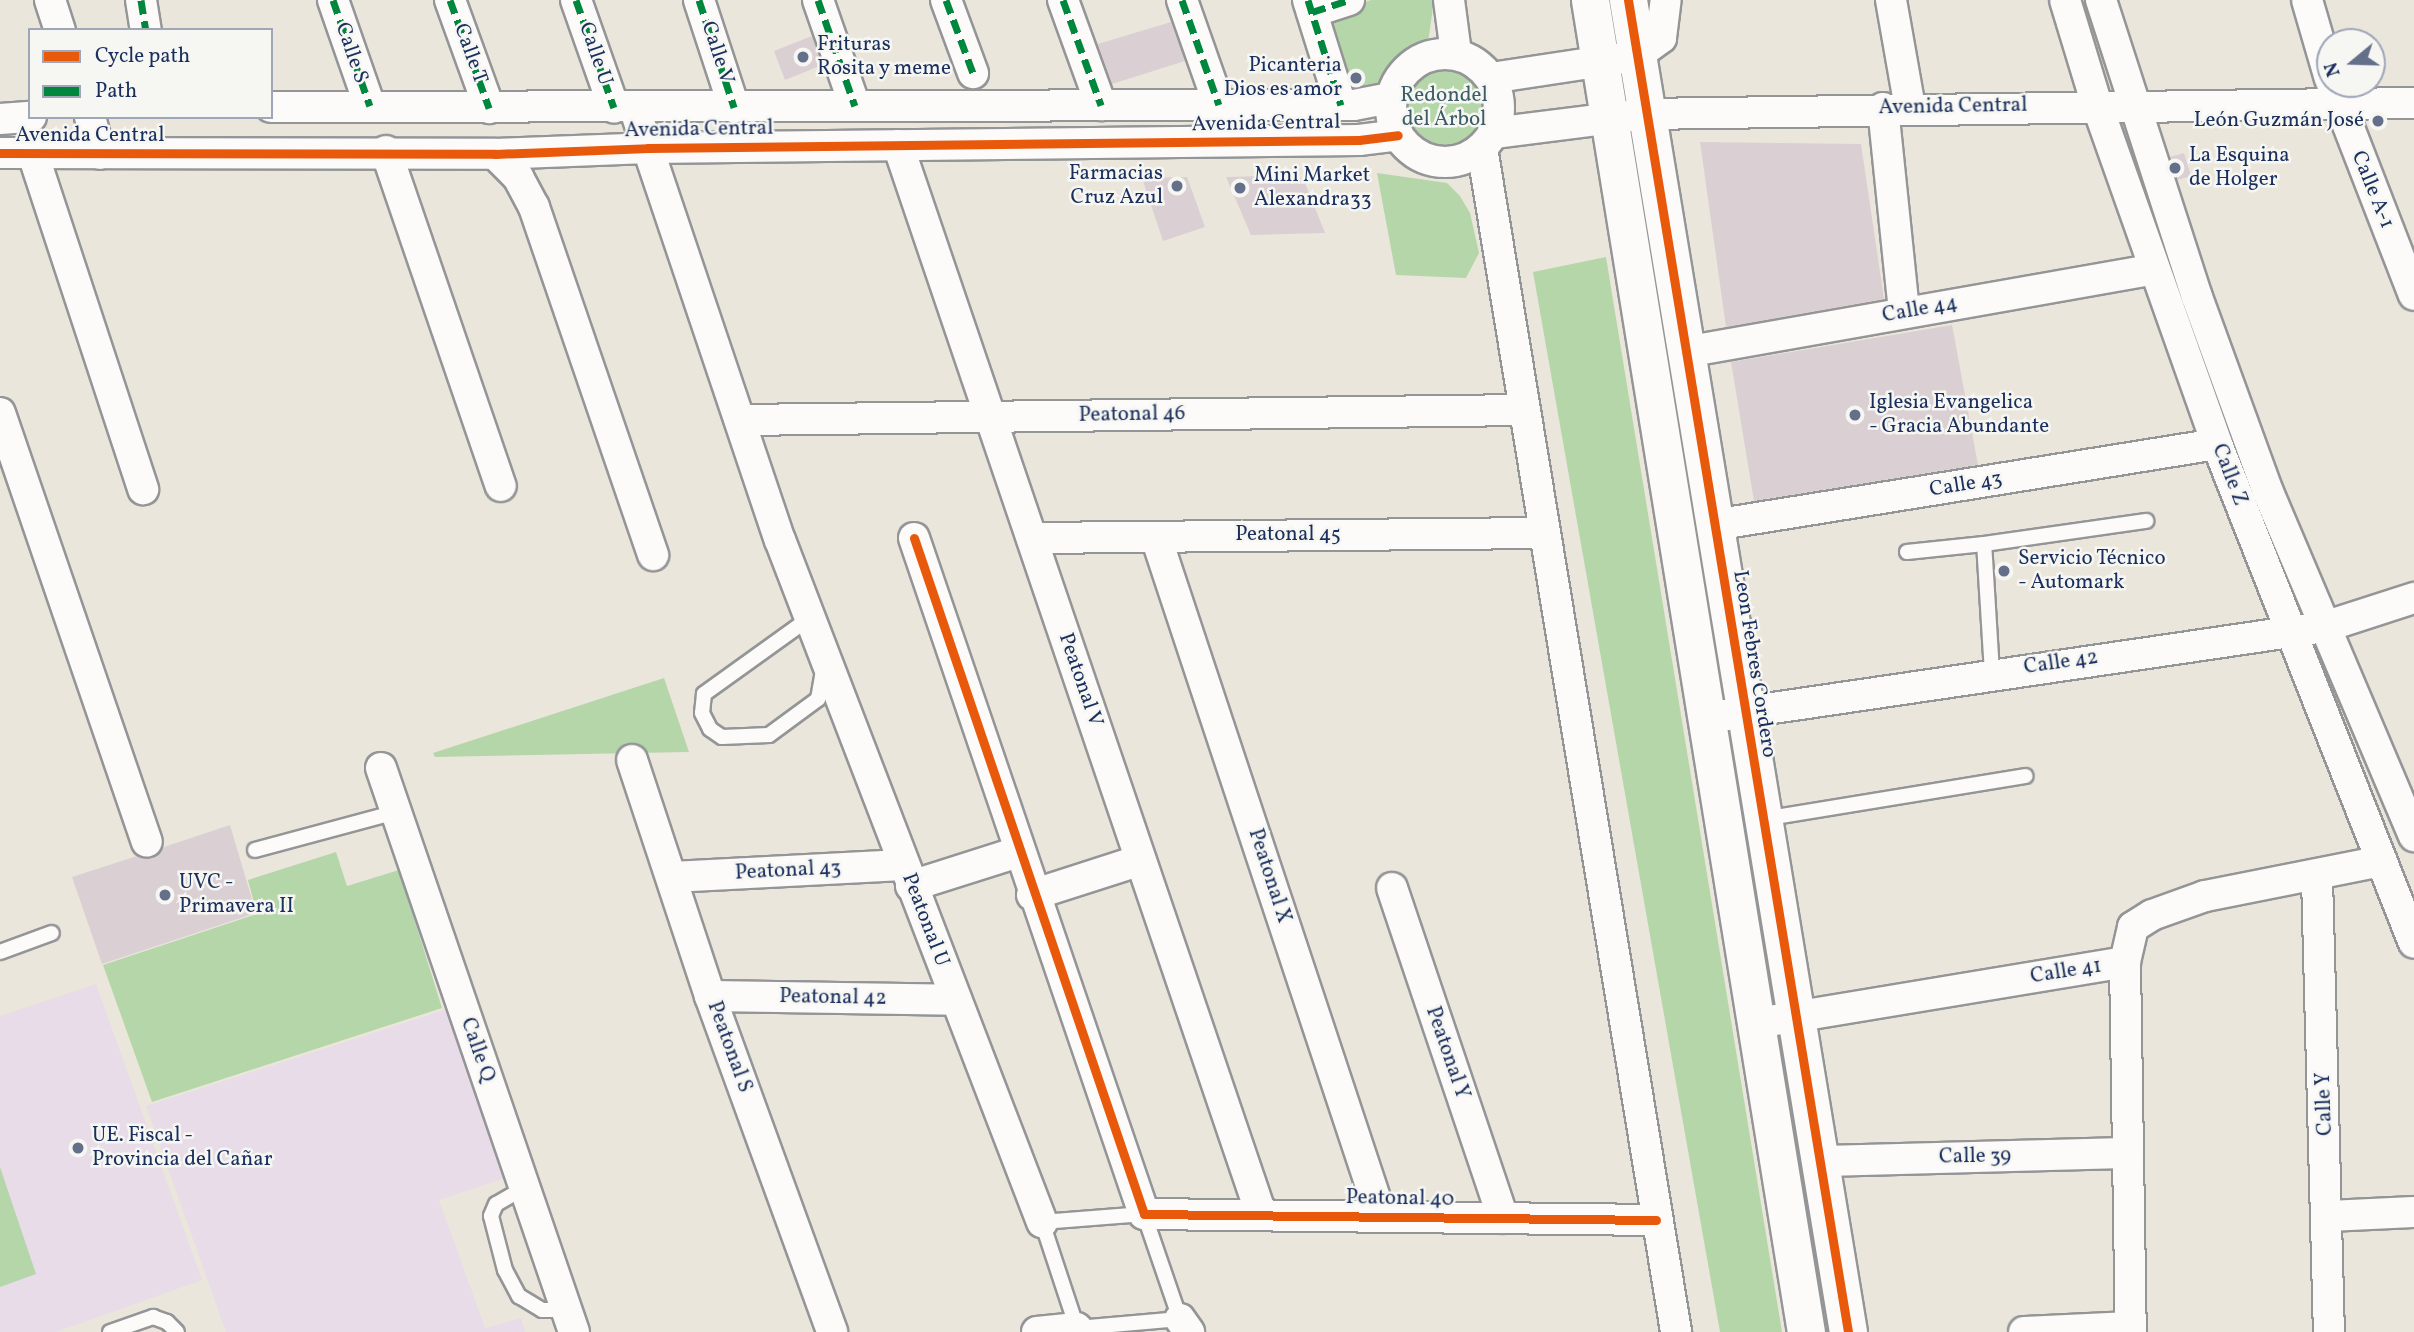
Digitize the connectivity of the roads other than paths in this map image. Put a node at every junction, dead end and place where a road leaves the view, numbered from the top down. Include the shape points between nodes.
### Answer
1 (50, 0) edge
2 (141, 0) edge
3 (332, 0) edge
4 (450, 0) edge
5 (576, 0) edge
6 (699, 0) edge
7 (818, 0) edge
8 (946, 0) edge
9 (1063, 0) edge
10 (1182, 0) edge
11 (1349, 0) edge
12 (1449, 0) edge
13 (1590, 0) edge
14 (1628, 0) edge
15 (1666, 0) edge
16 (1891, 0) edge
17 (2065, 0) edge
18 (2101, 0) edge
19 (2307, 0) edge
20 (1310, 6) edge
21 (59, 28) edge
22 (146, 28) edge
23 (2316, 31) edge
24 (1456, 53) junction
25 (1636, 56) junction
26 (1600, 62) junction
27 (973, 73) dead end
28 (1490, 78) junction
29 (2316, 91) edge
30 (1391, 98) junction
31 (2337, 98) edge
32 (2385, 98) edge
33 (2414, 103) edge
34 (1101, 105) junction
35 (1219, 105) junction
36 (1341, 105) junction
37 (2097, 105) junction
38 (370, 106) junction
39 (855, 106) junction
40 (273, 107) edge
41 (624, 107) junction
42 (734, 107) junction
43 (489, 108) junction
44 (1897, 108) junction
45 (2133, 109) junction
46 (1627, 116) junction
47 (28, 117) edge
48 (0, 119) edge
49 (91, 119) edge
50 (1398, 135) junction
51 (1488, 140) junction
52 (898, 145) junction
53 (648, 148) junction
54 (386, 151) junction
55 (0, 153) edge
56 (33, 154) junction
57 (100, 154) junction
58 (495, 154) junction
59 (2154, 269) junction
60 (2414, 295) edge
61 (1904, 312) junction
62 (1685, 352) junction
63 (1524, 410) junction
64 (0, 413) edge
65 (990, 417) junction
66 (740, 420) junction
67 (2217, 444) junction
68 (501, 486) dead end
69 (143, 489) dead end
70 (2146, 521) dead end
71 (1714, 525) junction
72 (1544, 533) junction
73 (1156, 537) junction
74 (914, 538) dead end
75 (1032, 538) junction
76 (1984, 544) junction
77 (1907, 552) dead end
78 (653, 555) dead end
79 (2414, 598) edge
80 (810, 620) junction
81 (2324, 627) junction
82 (2288, 629) junction
83 (1992, 673) junction
84 (1743, 712) junction
85 (1705, 718) junction
86 (632, 760) dead end
87 (381, 768) dead end
88 (2026, 776) dead end
89 (396, 812) junction
90 (1761, 819) junction
91 (2414, 835) edge
92 (147, 842) dead end
93 (255, 850) dead end
94 (1018, 852) junction
95 (1141, 860) junction
96 (2382, 861) junction
97 (907, 876) junction
98 (672, 877) junction
99 (2317, 877) junction
100 (1392, 888) dead end
101 (1032, 895) junction
102 (52, 933) dead end
103 (2414, 943) edge
104 (0, 953) edge
105 (2126, 962) junction
106 (710, 996) junction
107 (956, 1000) junction
108 (1796, 1016) junction
109 (1757, 1023) junction
110 (2128, 1153) junction
111 (1821, 1161) junction
112 (524, 1188) junction
113 (2414, 1212) edge
114 (1144, 1214) junction
115 (1261, 1214) junction
116 (1381, 1216) junction
117 (2328, 1216) junction
118 (1503, 1218) junction
119 (1656, 1220) junction
120 (1042, 1222) junction
121 (571, 1321) edge
122 (1184, 1325) edge
123 (1077, 1328) junction
124 (2131, 1329) edge
125 (110, 1332) edge
126 (177, 1332) edge
127 (832, 1332) edge
128 (1037, 1332) edge
129 (1676, 1332) edge
130 (1806, 1332) edge
131 (1848, 1332) edge
132 (2024, 1332) edge
133 (2329, 1332) edge

1 - 21 street
2 - 22 street
3 - 38 street, Calle S
4 - 43 street, Calle T
5 - 41 street, Calle U
6 - 42 street, Calle V
7 - 39 street
8 - 27 street
9 - 34 street
10 - 35 street
11 - 20 street
12 - 24 street
13 - 26 street, Leon Febres Cordero
14 - 25 street, Leon Febres Cordero
15 - 25 street via 1661,38
16 - 44 street
17 - 37 street, Calle Z
18 - 45 street, Calle Z
19 - 23 street, Calle A-1
20 - 36 street
24 - 28 street
24 - 30 street via 1430,55 1412,64 1398,79
25 - 26 street
25 - 46 street, Leon Febres Cordero
26 - 28 street
26 - 46 street, Leon Febres Cordero
28 - 51 street via 1499,105
29 - 45 street, Avenida Central
30 - 36 street, Avenida Central
30 - 50 street
31 - 60 street, Calle A-1
32 - 33 street, Avenida Central
34 - 35 street, Avenida Central
34 - 39 street, Avenida Central
35 - 36 street, Avenida Central
37 - 44 street, Avenida Central
37 - 45 street, Avenida Central
37 - 59 street, Calle Z
38 - 40 street, Avenida Central
38 - 43 street, Avenida Central
39 - 42 street, Avenida Central
41 - 42 street, Avenida Central
41 - 43 street, Avenida Central
41 - 53 street, Calle U
44 - 46 street, Avenida Central
44 - 61 street
45 - 81 street, Calle Z via 2259,466
46 - 51 street, Avenida Central
46 - 62 street, Leon Febres Cordero
46 - 85 street, Leon Febres Cordero
47 - 48 street, Avenida Central
49 - 57 street
50 - 51 street via 1427,160 1447,162
50 - 52 street, Avenida Central via 1359,140
51 - 63 street
52 - 53 street, Avenida Central
52 - 65 street, Peatonal V
53 - 58 street, Avenida Central
53 - 66 street, Calle U
54 - 57 street, Avenida Central
54 - 58 street, Avenida Central
54 - 68 street
55 - 56 street, Avenida Central
56 - 57 street, Avenida Central
56 - 69 street
58 - 78 street via 517,177 534,207
59 - 61 street, Calle 44
59 - 67 street, Calle Z
61 - 62 street, Calle 44
62 - 71 street, Leon Febres Cordero
63 - 65 street, Peatonal 46
63 - 72 street
64 - 92 street
65 - 66 street, Peatonal 46
65 - 75 street, Peatonal V
66 - 80 street, Peatonal U
67 - 71 street, Calle 43
67 - 82 street, Calle Z
70 - 76 lane
71 - 84 street, Leon Febres Cordero
72 - 73 street, Peatonal 45
72 - 119 street
73 - 75 street, Peatonal 45
73 - 116 street, Peatonal X
74 - 94 street
75 - 95 street, Peatonal V
76 - 77 lane
76 - 83 lane
79 - 81 street, Calle 42
80 - 80 lane via 704,694 702,713 710,729 722,737 769,735 818,699 824,681
80 - 97 street, Peatonal U
81 - 82 street, Calle 42
81 - 91 street, Calle Z
82 - 83 street, Calle 42
82 - 96 street, Calle Z
83 - 84 street, Calle 42
84 - 85 street, Calle 42
84 - 90 street, Leon Febres Cordero
85 - 109 street, Leon Febres Cordero
86 - 98 street, Peatonal S
87 - 89 street, Calle Q
88 - 90 lane
89 - 93 lane
89 - 112 street, Calle Q
90 - 108 street, Leon Febres Cordero
94 - 97 street, Peatonal 43
94 - 101 street
95 - 101 street
95 - 115 street, Peatonal V
96 - 99 street, Calle 41
96 - 103 street, Calle Z
97 - 98 street, Peatonal 43
97 - 107 street, Peatonal U
98 - 106 street, Peatonal S
99 - 105 street, Calle 41 via 2205,896 2152,915 2133,928
99 - 117 street, Calle Y
100 - 118 street, Peatonal Y
101 - 114 street
102 - 104 lane
105 - 108 street, Calle 41
105 - 110 street
106 - 107 street, Peatonal 42
106 - 127 street, Peatonal S
107 - 120 street, Peatonal U
108 - 109 street, Calle 41
108 - 111 street, Leon Febres Cordero
109 - 130 street, Leon Febres Cordero
110 - 111 street, Calle 39
110 - 124 street
111 - 131 street, Leon Febres Cordero
112 - 121 street, Calle Q
112 - 121 lane via 496,1204 491,1216 505,1270 520,1296
113 - 117 street
114 - 115 street, Peatonal 40
114 - 120 lane, Peatonal 40
114 - 122 lane
115 - 116 street, Peatonal 40
116 - 118 street, Peatonal 40
117 - 133 street, Calle Y
118 - 119 street, Peatonal 40
119 - 129 street
120 - 123 lane
122 - 123 lane
123 - 128 street
124 - 132 street
125 - 126 lane via 153,1317

